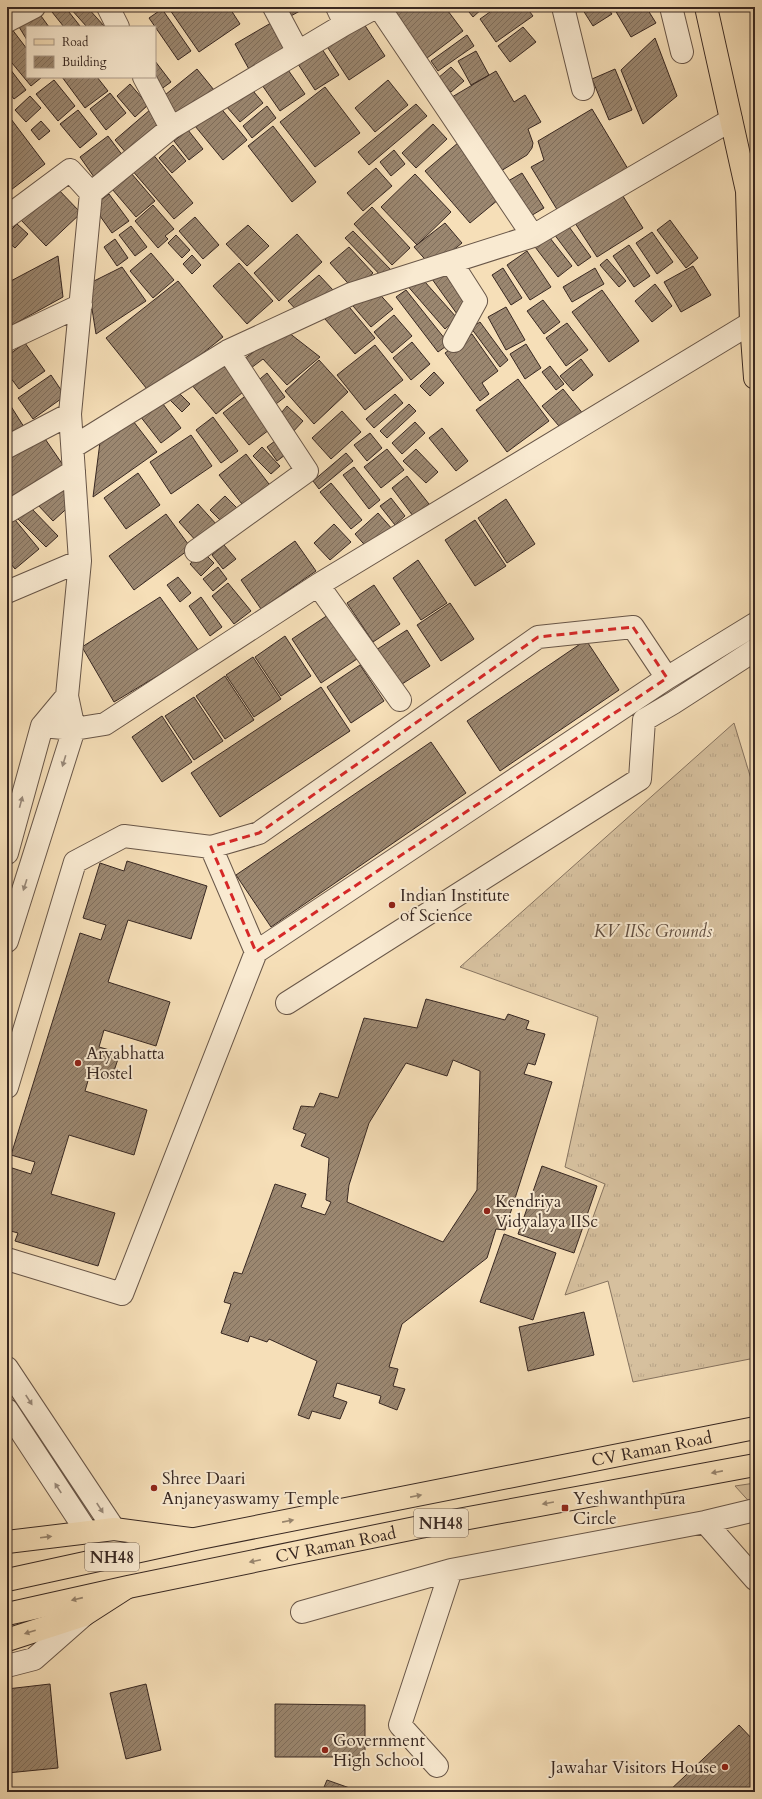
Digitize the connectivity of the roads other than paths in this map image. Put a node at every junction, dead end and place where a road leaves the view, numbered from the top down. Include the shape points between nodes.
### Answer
1 (34, 7) edge
2 (108, 7) edge
3 (274, 7) edge
4 (378, 7) edge
5 (563, 7) edge
6 (670, 7) edge
7 (706, 7) edge
8 (341, 15) edge
9 (7, 22) edge
10 (118, 26) edge
11 (298, 52) junction
12 (682, 52) dead end
13 (145, 78) edge
14 (583, 89) dead end
15 (731, 120) junction
16 (171, 128) junction
17 (91, 193) junction
18 (7, 217) edge
19 (533, 236) junction
20 (451, 262) junction
21 (81, 305) junction
22 (751, 323) junction
23 (7, 340) edge
24 (454, 341) dead end
25 (228, 351) junction
26 (755, 378) edge
27 (70, 414) junction
28 (7, 446) edge
29 (72, 447) junction
30 (74, 471) junction
31 (8, 511) dead end
32 (196, 551) dead end
33 (80, 561) junction
34 (318, 585) junction
35 (7, 592) edge
36 (755, 624) edge
37 (755, 650) edge
38 (667, 678) junction
39 (67, 696) junction
40 (400, 700) dead end
41 (42, 726) junction
42 (74, 728) junction
43 (211, 847) junction
44 (7, 853) edge
45 (7, 941) edge
46 (256, 952) junction
47 (287, 1003) dead end
48 (7, 1087) edge
49 (7, 1258) edge
50 (7, 1368) edge
51 (7, 1410) edge
52 (755, 1428) edge
53 (755, 1465) edge
54 (755, 1510) edge
55 (704, 1522) junction
56 (114, 1529) junction
57 (87, 1532) junction
58 (195, 1539) junction
59 (7, 1542) edge
60 (451, 1570) junction
61 (755, 1579) edge
62 (7, 1580) edge
63 (128, 1587) junction
64 (302, 1612) dead end
65 (7, 1614) edge
66 (84, 1615) junction
67 (7, 1640) edge
68 (7, 1666) edge
69 (437, 1766) dead end

1 - 9 street
2 - 10 street
3 - 11 street
4 - 8 street
4 - 19 street
5 - 14 street
6 - 12 street
7 - 15 main road
8 - 11 street
11 - 16 street
13 - 16 street
15 - 19 street
15 - 22 main road via 747,191
16 - 17 street
17 - 18 street via 70,170
17 - 21 street
19 - 20 street
20 - 24 street via 476,301
20 - 25 street via 351,294
21 - 23 street
21 - 27 street
22 - 26 main road
22 - 34 street
25 - 29 street
25 - 32 street via 307,471
27 - 28 street
27 - 29 street
29 - 30 street
30 - 31 street
30 - 33 street
33 - 35 street
33 - 39 street
34 - 40 street
34 - 42 street via 105,724
36 - 38 street
37 - 47 street via 644,720 640,779
38 - 43 street via 633,627 538,637 259,833
38 - 46 street
39 - 41 street
39 - 42 street
41 - 42 street
44 -> 41 street
42 -> 45 street
43 - 46 street
43 - 48 street via 124,836 75,862
46 - 49 street via 122,1294
50 -> 56 street
57 -> 51 street
58 -> 52 main road, CV Raman Road / NH48
53 -> 63 main road, CV Raman Road / NH48 via 420,1527
54 - 55 street
55 - 60 street
55 - 61 street
56 - 57 main road
56 - 58 main road
59 -> 57 main road
58 - 62 main road, NH48
60 - 64 street
60 - 69 street via 400,1725
63 -> 65 main road, NH48
63 - 66 main road
66 -> 67 main road
66 - 68 street via 34,1659

